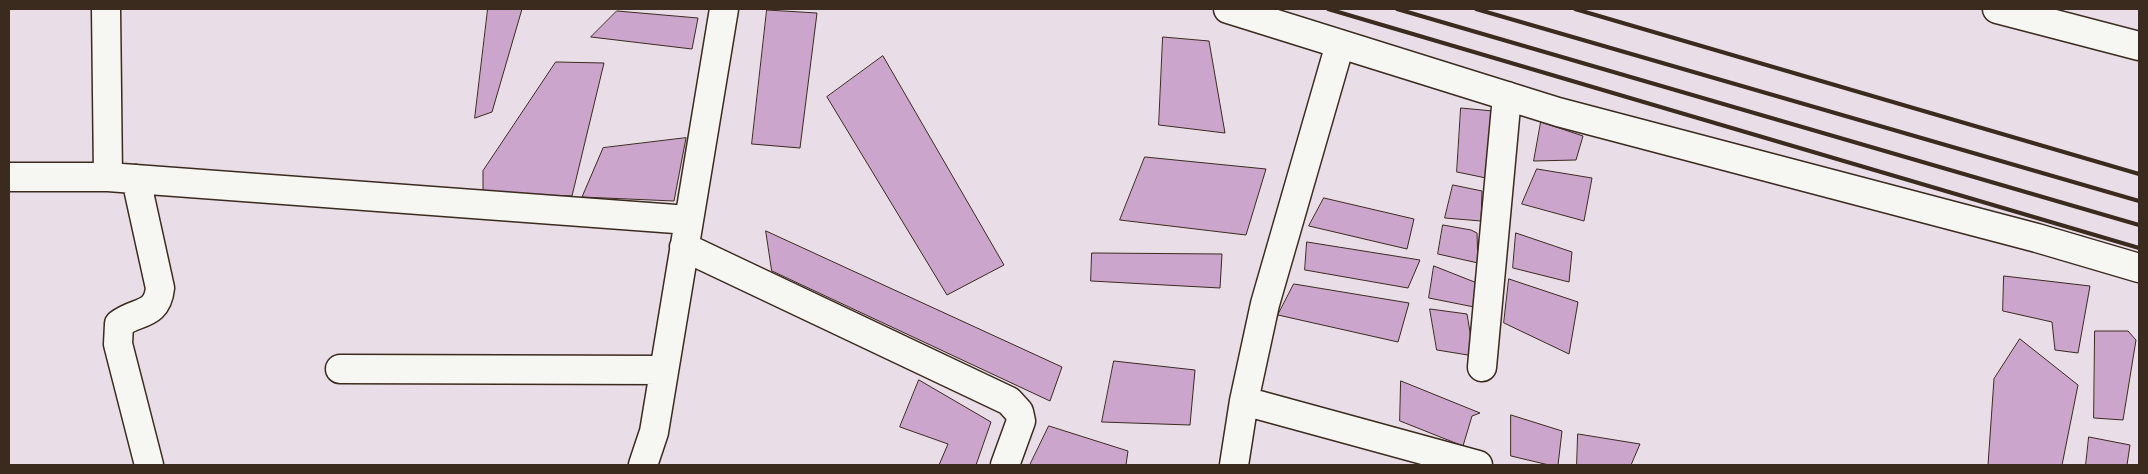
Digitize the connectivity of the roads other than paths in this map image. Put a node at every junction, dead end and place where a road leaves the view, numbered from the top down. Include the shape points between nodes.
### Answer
1 (106, 9) edge
2 (724, 9) edge
3 (1228, 9) edge
4 (1996, 9) edge
5 (1340, 44) junction
6 (2139, 46) edge
7 (1507, 96) junction
8 (9, 177) edge
9 (108, 177) junction
10 (136, 179) junction
11 (689, 220) junction
12 (684, 246) junction
13 (2139, 268) edge
14 (1482, 367) dead end
15 (340, 369) dead end
16 (664, 370) junction
17 (1244, 401) junction
18 (149, 465) edge
19 (643, 465) edge
20 (1005, 465) edge
21 (1234, 465) edge
22 (1478, 465) edge

1 - 9 street
2 - 11 street
3 - 5 street
4 - 6 street
5 - 7 street
5 - 17 street via 1265,304
7 - 13 street
7 - 14 street
8 - 9 street
9 - 10 street
10 - 11 street
10 - 18 street via 160,288 159,298 147,312 119,324 118,344
11 - 12 street
12 - 16 street
12 - 20 street via 1009,401 1019,412 1021,421
15 - 16 street
16 - 19 street via 654,432
17 - 21 street
17 - 22 street

